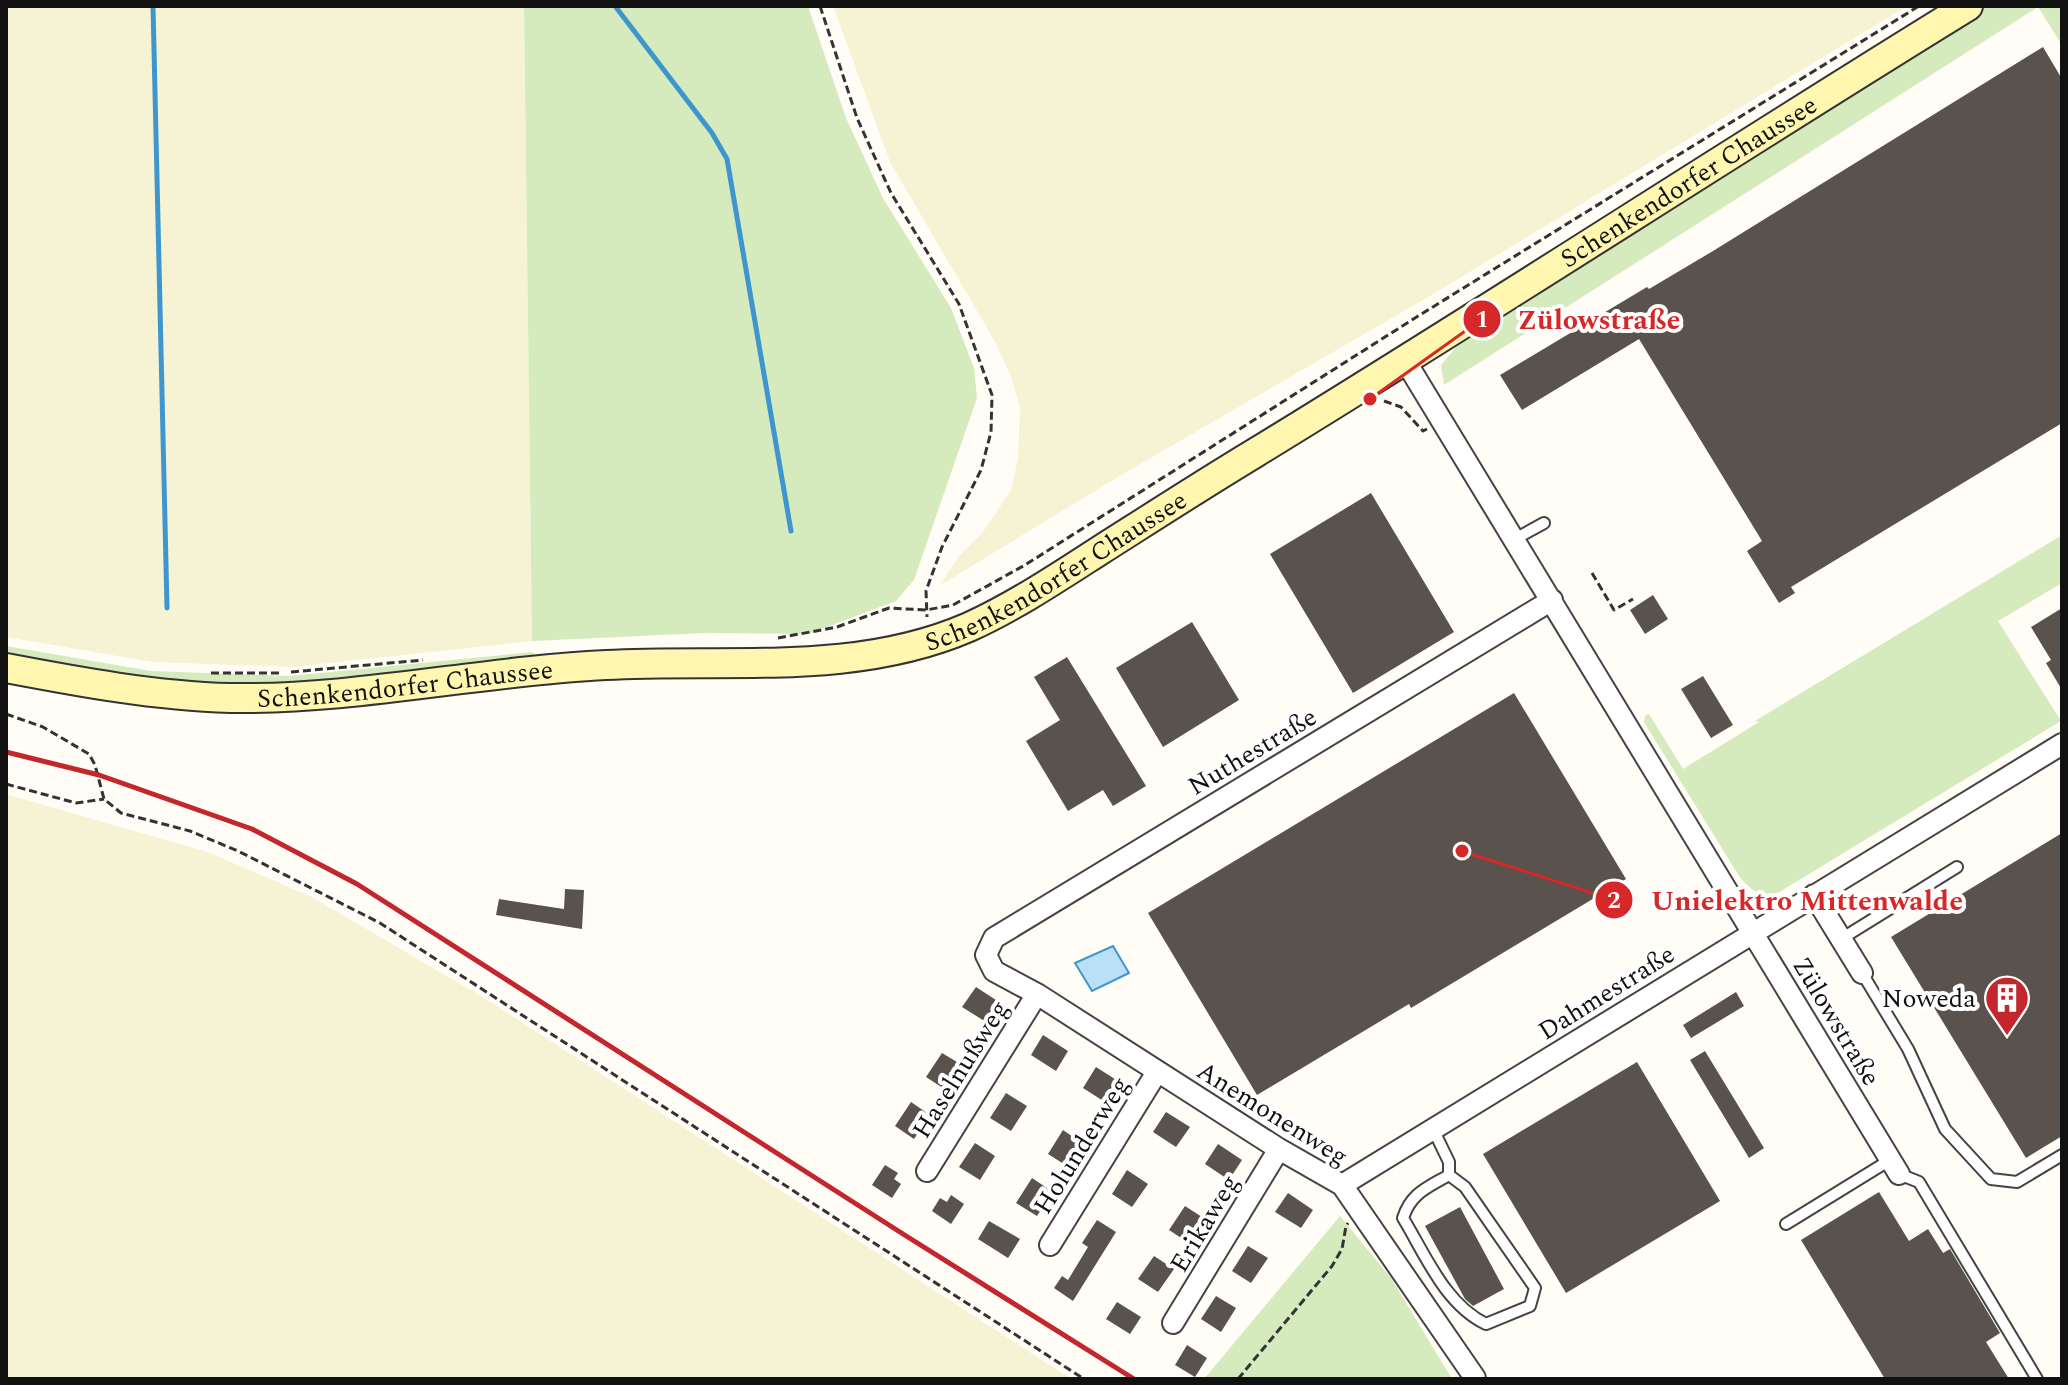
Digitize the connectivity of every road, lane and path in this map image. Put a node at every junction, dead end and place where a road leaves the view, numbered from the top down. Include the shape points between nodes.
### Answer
1 (820, 6) edge
2 (1919, 6) edge
3 (1968, 6) edge
4 (1406, 362) junction
5 (1339, 365) junction
6 (1355, 392) junction
7 (1441, 420) junction
8 (1544, 523) dead end
9 (1515, 539) junction
10 (1592, 573) dead end
11 (1633, 599) dead end
12 (1552, 600) junction
13 (925, 605) dead end
14 (772, 639) dead end
15 (426, 659) dead end
16 (6, 668) edge
17 (206, 673) dead end
18 (6, 714) edge
19 (2062, 744) edge
20 (6, 784) edge
21 (104, 799) junction
22 (1957, 867) dead end
23 (1814, 895) junction
24 (1754, 932) junction
25 (1841, 939) junction
26 (986, 955) joint
27 (1862, 973) joint
28 (1037, 994) junction
29 (1157, 1072) junction
30 (1433, 1129) junction
31 (1279, 1149) junction
32 (2062, 1155) edge
33 (1895, 1167) junction
34 (927, 1171) dead end
35 (1449, 1175) junction
36 (1342, 1185) junction
37 (1360, 1212) junction
38 (1786, 1224) dead end
39 (1050, 1245) dead end
40 (1173, 1323) dead end
41 (1475, 1378) edge
42 (1084, 1379) edge
43 (1238, 1379) edge
44 (2037, 1379) edge

1 - 13 path via 857,118 891,193 959,304 992,395 991,432 981,470 942,547
2 - 5 path
3 - 4 main road, Schenkendorfer Chaussee
4 - 6 main road, Schenkendorfer Chaussee
4 - 7 street, Zülowstraße
5 - 6 path
5 - 14 path via 1025,565 953,605 889,608 837,627
6 - 7 path via 1366,406 1384,400 1401,407 1423,431
6 - 16 main road, Schenkendorfer Chaussee via 1008,607 968,627 879,654 812,662 567,667 270,697 127,689
7 - 9 street, Zülowstraße
8 - 9 lane
9 - 12 street, Zülowstraße
10 - 11 path via 1614,610
12 - 24 street, Zülowstraße
12 - 26 street, Nuthestraße via 994,938
15 - 17 path via 284,673
18 - 21 path via 43,727 89,754
19 - 23 street, Dahmestraße
20 - 21 path via 76,803
21 - 42 path via 121,813 190,831 238,851 380,923
22 - 25 lane
23 - 24 street, Dahmestraße
23 - 25 street
24 - 30 street, Dahmestraße
24 - 33 street, Zülowstraße
25 - 27 street
26 - 28 street, Anemonenweg via 994,971
27 - 32 lane via 1908,1049 1945,1129 1991,1179 2017,1182
28 - 29 street, Anemonenweg
28 - 34 street, Haselnußweg
29 - 31 street, Anemonenweg
29 - 39 street, Holunderweg
30 - 35 lane via 1449,1162
30 - 36 street, Dahmestraße
31 - 36 street, Anemonenweg
31 - 40 street, Erikaweg
33 - 38 lane
33 - 44 lane via 1919,1182
35 - 35 lane via 1408,1202 1403,1218 1454,1302 1486,1324 1530,1306 1535,1288 1465,1187
36 - 37 street, Anemonenweg
37 - 41 street, Anemonenweg
37 - 43 path via 1346,1226 1332,1266

